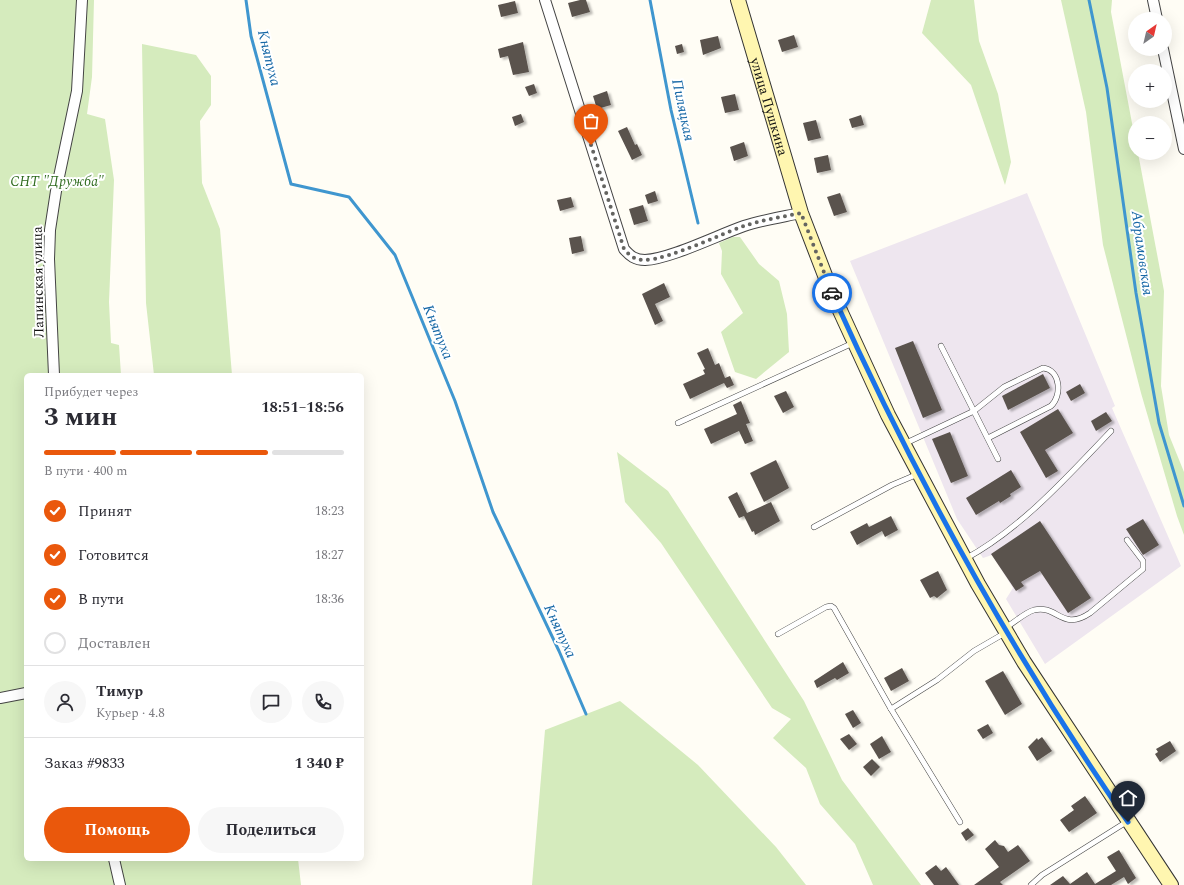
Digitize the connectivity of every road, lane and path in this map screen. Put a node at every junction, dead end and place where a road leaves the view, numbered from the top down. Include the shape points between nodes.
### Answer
1 (82, 0) edge
2 (545, 0) edge
3 (738, 0) edge
4 (1153, 0) edge
5 (1156, 12) edge
6 (1164, 56) edge
7 (1184, 148) edge
8 (801, 213) junction
9 (854, 342) junction
10 (941, 346) dead end
11 (54, 373) edge
12 (974, 411) junction
13 (678, 423) dead end
14 (1111, 431) dead end
15 (988, 438) junction
16 (903, 444) junction
17 (998, 459) dead end
18 (918, 474) junction
19 (814, 527) dead end
20 (1127, 540) dead end
21 (964, 560) junction
22 (1005, 630) junction
23 (778, 634) dead end
24 (24, 693) edge
25 (0, 698) edge
26 (891, 709) junction
27 (960, 822) dead end
28 (1128, 822) junction
29 (114, 861) edge
30 (120, 885) edge
31 (1031, 885) edge
32 (1170, 885) edge

1 - 11 street, Лапинская улица via 78,91 50,230
2 - 8 street via 624,249 629,256 637,259 661,257 746,226
3 - 8 street, улица Пушкина
4 - 5 street
6 - 7 street
8 - 9 street, улица Пушкина
9 - 13 lane
9 - 16 street, улица Пушкина
10 - 12 lane
12 - 15 lane
12 - 15 lane via 1000,390 1030,374 1043,368 1053,372 1058,389 1056,402
12 - 16 lane
14 - 21 lane via 1033,509 979,552
15 - 17 lane
16 - 18 street, улица Пушкина
18 - 19 lane via 892,485
18 - 21 street, улица Пушкина
20 - 22 lane via 1143,561 1143,569 1082,619 1066,620 1047,611 1035,610
21 - 22 street, улица Пушкина
22 - 26 lane via 937,680
22 - 28 street, улица Пушкина
23 - 26 lane via 831,606
24 - 25 street
26 - 27 lane
28 - 31 lane via 1042,875
28 - 32 street, улица Пушкина
29 - 30 street

